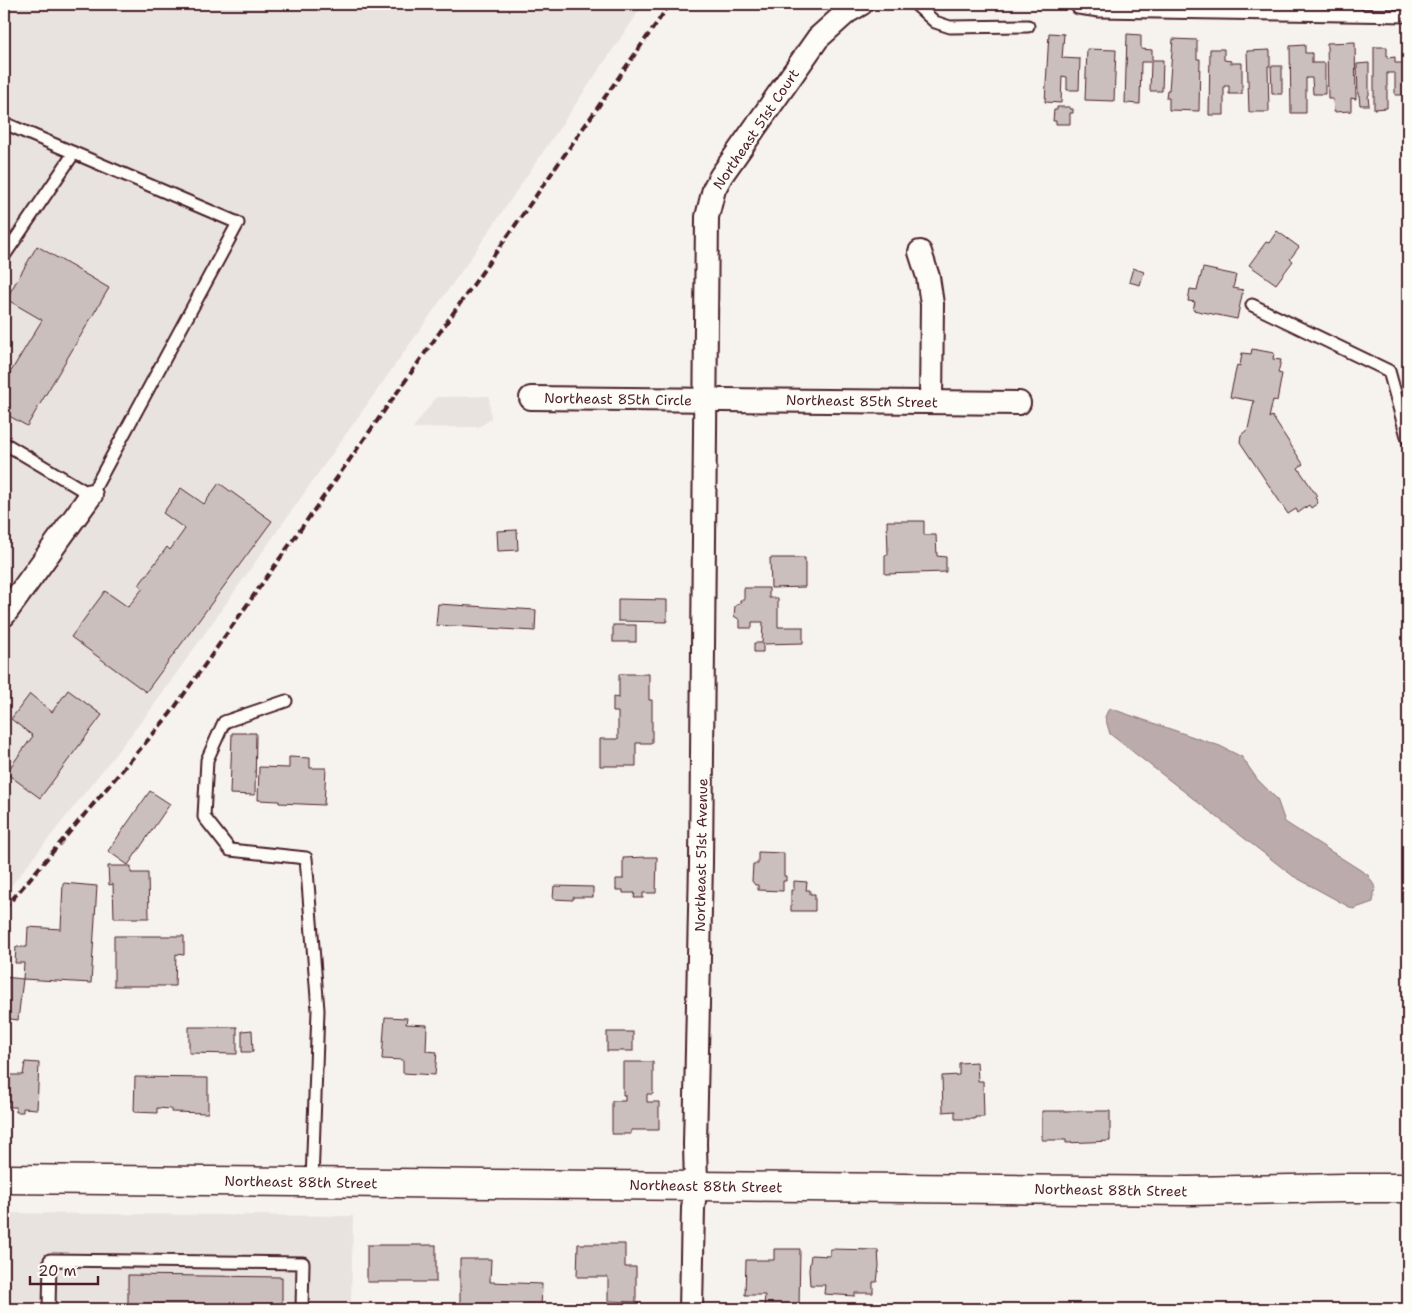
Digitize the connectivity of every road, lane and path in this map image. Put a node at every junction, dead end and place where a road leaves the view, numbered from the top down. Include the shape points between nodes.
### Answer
1 (861, 4) edge
2 (915, 4) edge
3 (1076, 4) edge
4 (1408, 16) edge
5 (1028, 26) dead end
6 (4, 123) edge
7 (74, 152) junction
8 (9, 238) edge
9 (920, 252) dead end
10 (4, 256) edge
11 (1252, 305) dead end
12 (531, 398) dead end
13 (704, 400) junction
14 (932, 402) junction
15 (1019, 403) dead end
16 (1408, 440) edge
17 (4, 443) edge
18 (91, 495) junction
19 (4, 615) edge
20 (286, 702) dead end
21 (4, 1179) edge
22 (312, 1182) junction
23 (696, 1186) junction
24 (1408, 1188) edge
25 (50, 1309) edge
26 (302, 1309) edge
27 (691, 1309) edge

1 - 13 street, Northeast 51st Court via 818,38 714,189 707,217
2 - 5 lane via 935,22 950,27
3 - 4 lane via 1078,8 1100,11
6 - 7 lane
7 - 8 lane
7 - 18 lane via 238,223
8 - 10 lane
9 - 14 street via 932,304
11 - 16 lane via 1389,371
12 - 13 street, Northeast 85th Circle
13 - 14 street, Northeast 85th Street
13 - 23 street, Northeast 51st Avenue
14 - 15 street, Northeast 85th Street
17 - 18 lane
18 - 19 street
20 - 22 lane via 224,722 207,760 204,817 230,850 306,858 318,1010
21 - 22 main road, Northeast 88th Street
22 - 23 main road, Northeast 88th Street
23 - 24 main road, Northeast 88th Street via 1189,1191
23 - 27 street, Northeast 51st Avenue via 692,1208
25 - 26 lane via 50,1260 303,1263

